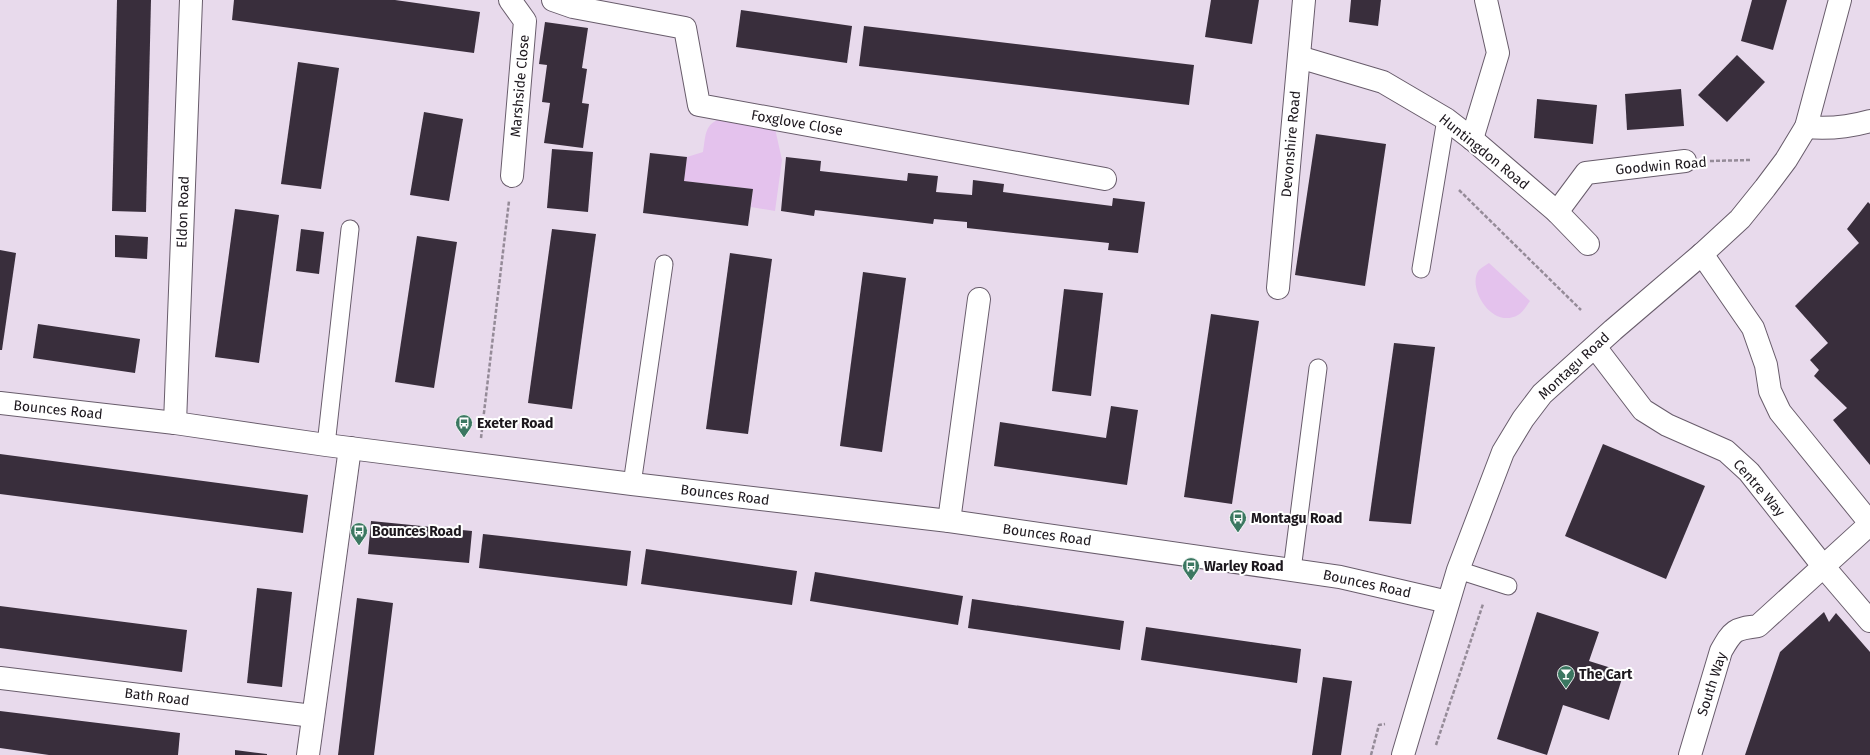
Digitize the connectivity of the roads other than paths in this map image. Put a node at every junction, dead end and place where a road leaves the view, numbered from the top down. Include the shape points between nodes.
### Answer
1 (191, 0) edge
2 (510, 0) edge
3 (553, 0) edge
4 (1304, 0) edge
5 (1486, 0) edge
6 (1840, 0) edge
7 (1299, 57) junction
8 (1446, 119) junction
9 (1870, 121) edge
10 (1806, 127) junction
11 (1472, 139) junction
12 (1685, 161) road end
13 (512, 176) road end
14 (1105, 179) dead end
15 (1556, 212) junction
16 (350, 229) dead end
17 (1588, 244) dead end
18 (1702, 254) junction
19 (664, 264) dead end
20 (1421, 269) dead end
21 (1278, 288) dead end
22 (979, 299) dead end
23 (1595, 347) junction
24 (1318, 368) dead end
25 (0, 403) edge
26 (175, 424) junction
27 (326, 445) junction
28 (350, 448) junction
29 (632, 484) junction
30 (949, 521) junction
31 (1870, 524) edge
32 (1823, 566) junction
33 (1292, 570) junction
34 (1458, 570) junction
35 (1508, 586) dead end
36 (1448, 602) junction
37 (1870, 621) edge
38 (0, 678) edge
39 (313, 716) junction
40 (308, 755) edge
41 (1403, 755) edge
42 (1690, 755) edge

1 - 26 street, Eldon Road
2 - 13 street, Marshside Close via 525,21
3 - 14 street, Foxglove Close via 573,8 685,28 699,105
4 - 7 street, Devonshire Road
5 - 11 street via 1498,53
6 - 10 street, Montagu Road
7 - 8 street, Huntingdon Road via 1383,82
7 - 21 street, Devonshire Road
8 - 11 street, Huntingdon Road
8 - 20 lane
9 - 10 street via 1845,127
10 - 18 street, Montagu Road via 1786,160 1740,219
11 - 15 street, Huntingdon Road
12 - 15 street, Goodwin Road via 1586,173
15 - 17 street, Huntingdon Road
16 - 27 lane
18 - 23 street, Montagu Road
18 - 31 street via 1753,328 1766,365 1770,391 1780,412
19 - 29 lane
22 - 30 street
23 - 32 street, Centre Way via 1642,410 1667,426 1726,451 1749,472
23 - 34 street, Montagu Road via 1542,394 1523,419 1503,452
24 - 33 lane
25 - 26 street, Bounces Road
26 - 27 street, Bounces Road
27 - 28 street, Bounces Road
28 - 29 street, Bounces Road
28 - 39 street
29 - 30 street, Bounces Road
30 - 33 street, Bounces Road
31 - 32 street, South Way
32 - 37 street, Centre Way
32 - 42 street, South Way via 1758,626 1739,628 1729,637 1720,651
33 - 36 street, Bounces Road via 1340,577
34 - 35 lane
34 - 36 street, Montagu Road
36 - 41 street, Montagu Road
38 - 39 street, Bath Road
39 - 40 street

